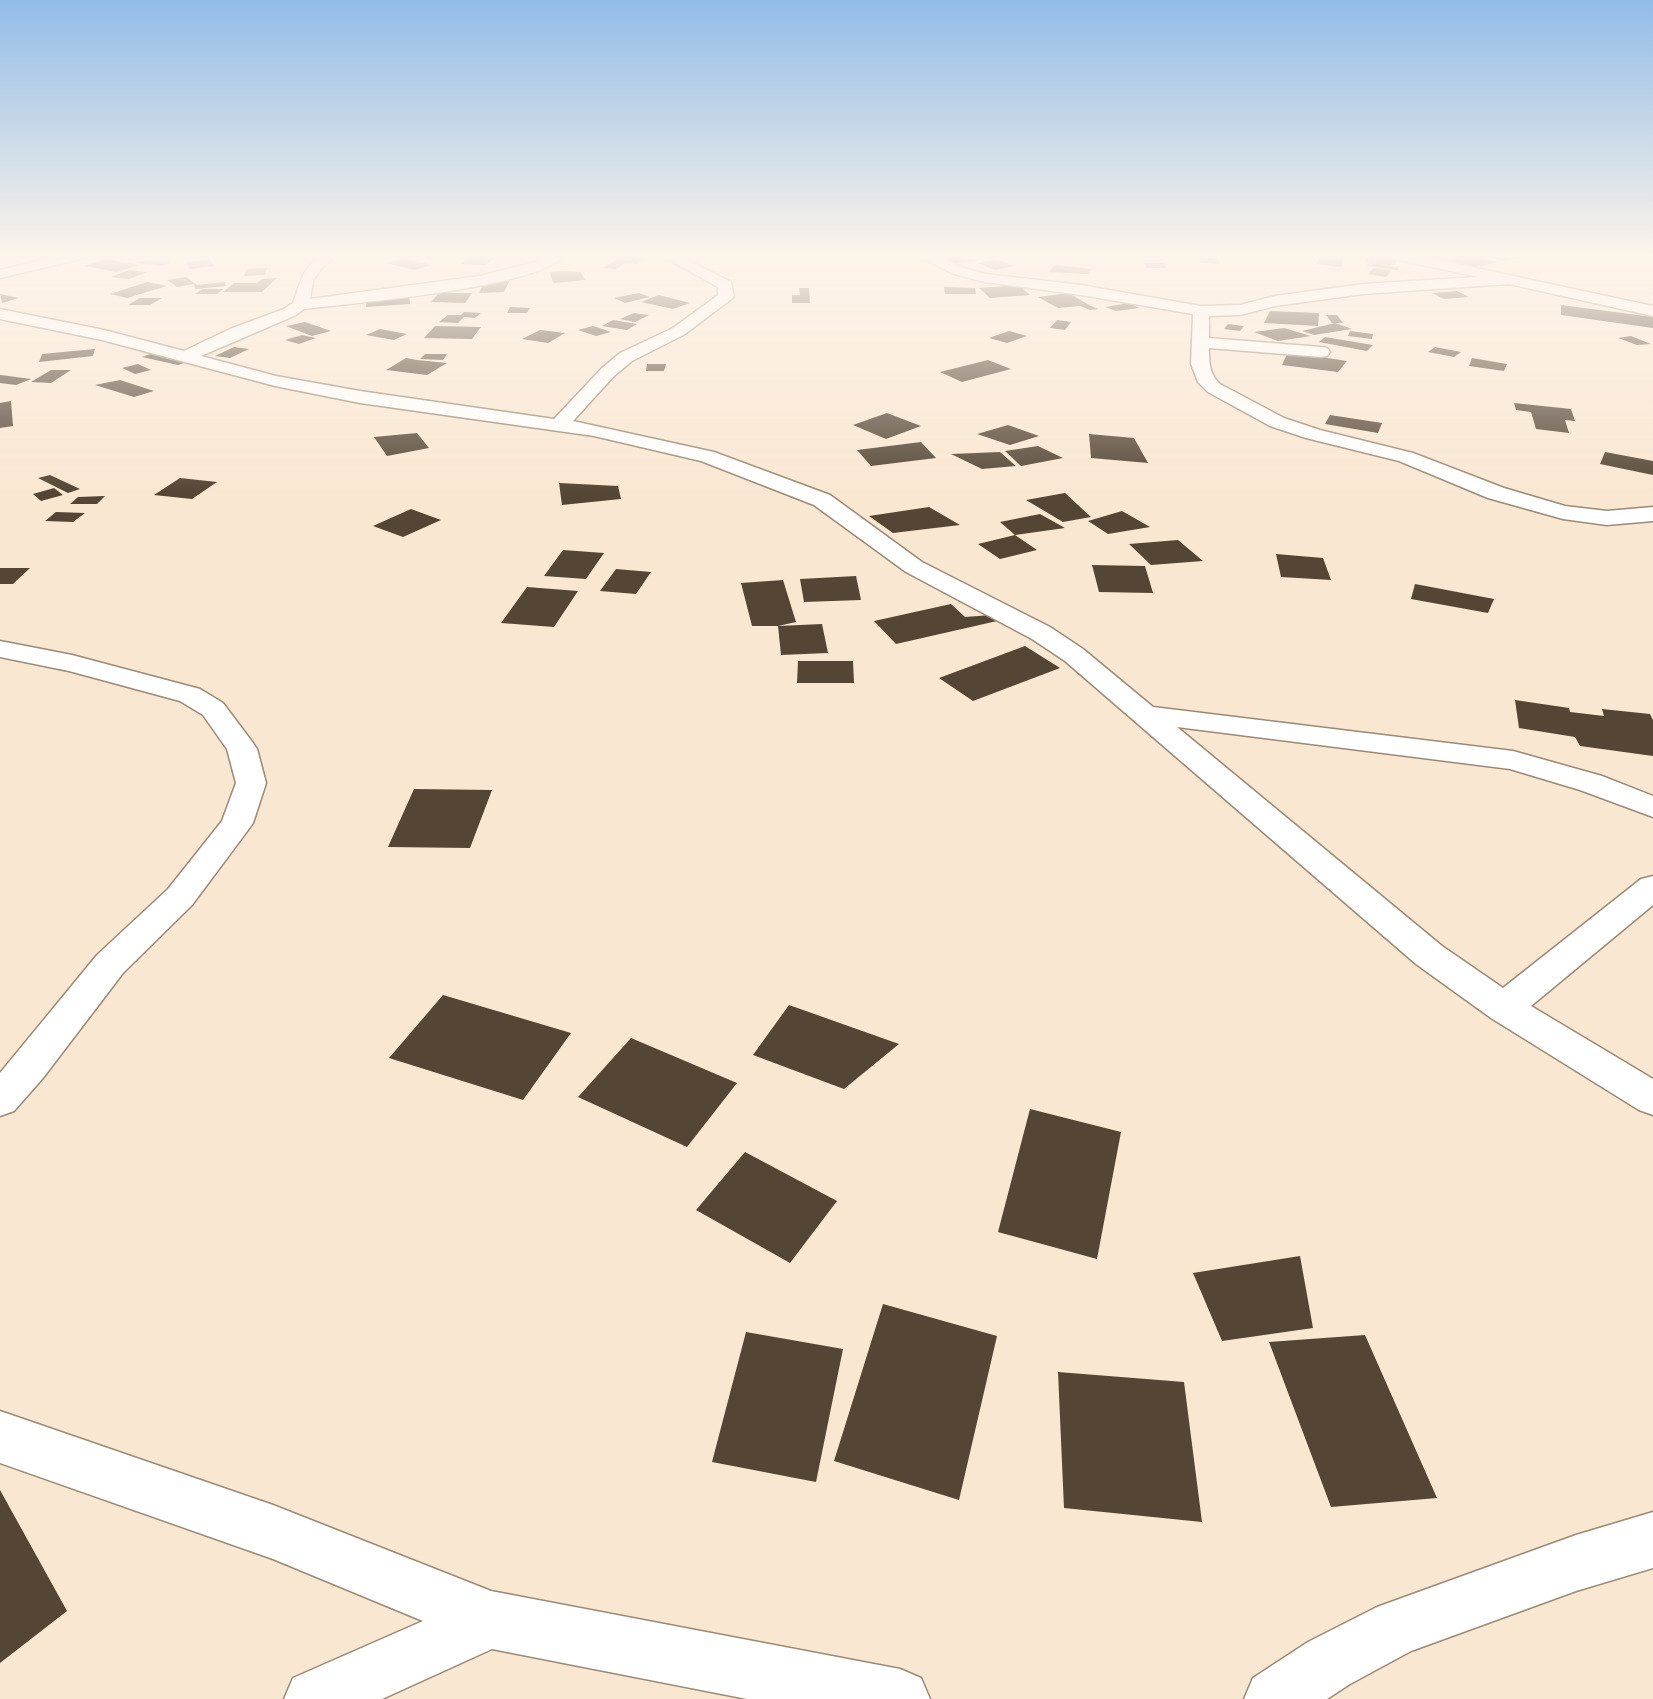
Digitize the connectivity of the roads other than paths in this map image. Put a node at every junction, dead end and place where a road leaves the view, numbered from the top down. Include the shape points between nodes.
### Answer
1 (100, 334) edge
2 (233, 334) edge
3 (672, 334) edge
4 (1201, 334) edge
5 (1201, 342) junction
6 (1321, 352) dead end
7 (183, 358) junction
8 (560, 424) junction
9 (1653, 514) edge
10 (0, 649) edge
11 (1143, 714) junction
12 (1653, 807) edge
13 (1653, 887) edge
14 (1504, 1008) junction
15 (1653, 1099) edge
16 (0, 1100) edge
17 (0, 1437) edge
18 (1653, 1540) edge
19 (491, 1620) junction
20 (314, 1699) edge
21 (900, 1699) edge
22 (1274, 1699) edge

1 - 7 street
2 - 7 street
3 - 8 street via 626,357
4 - 5 street
5 - 6 street
5 - 9 street via 1204,378 1214,388 1277,423 1406,457 1496,493 1563,512 1607,518
7 - 8 street via 360,397
8 - 11 street via 707,456 822,500 914,567 1058,644
10 - 16 street via 190,694 213,709 242,749 251,783 237,823 180,897 110,964
11 - 12 street via 1513,760 1591,783
11 - 14 street via 1429,955
13 - 14 street
14 - 15 street
17 - 19 street via 273,1532
18 - 22 street via 1397,1627 1329,1663
19 - 20 street
19 - 21 street

